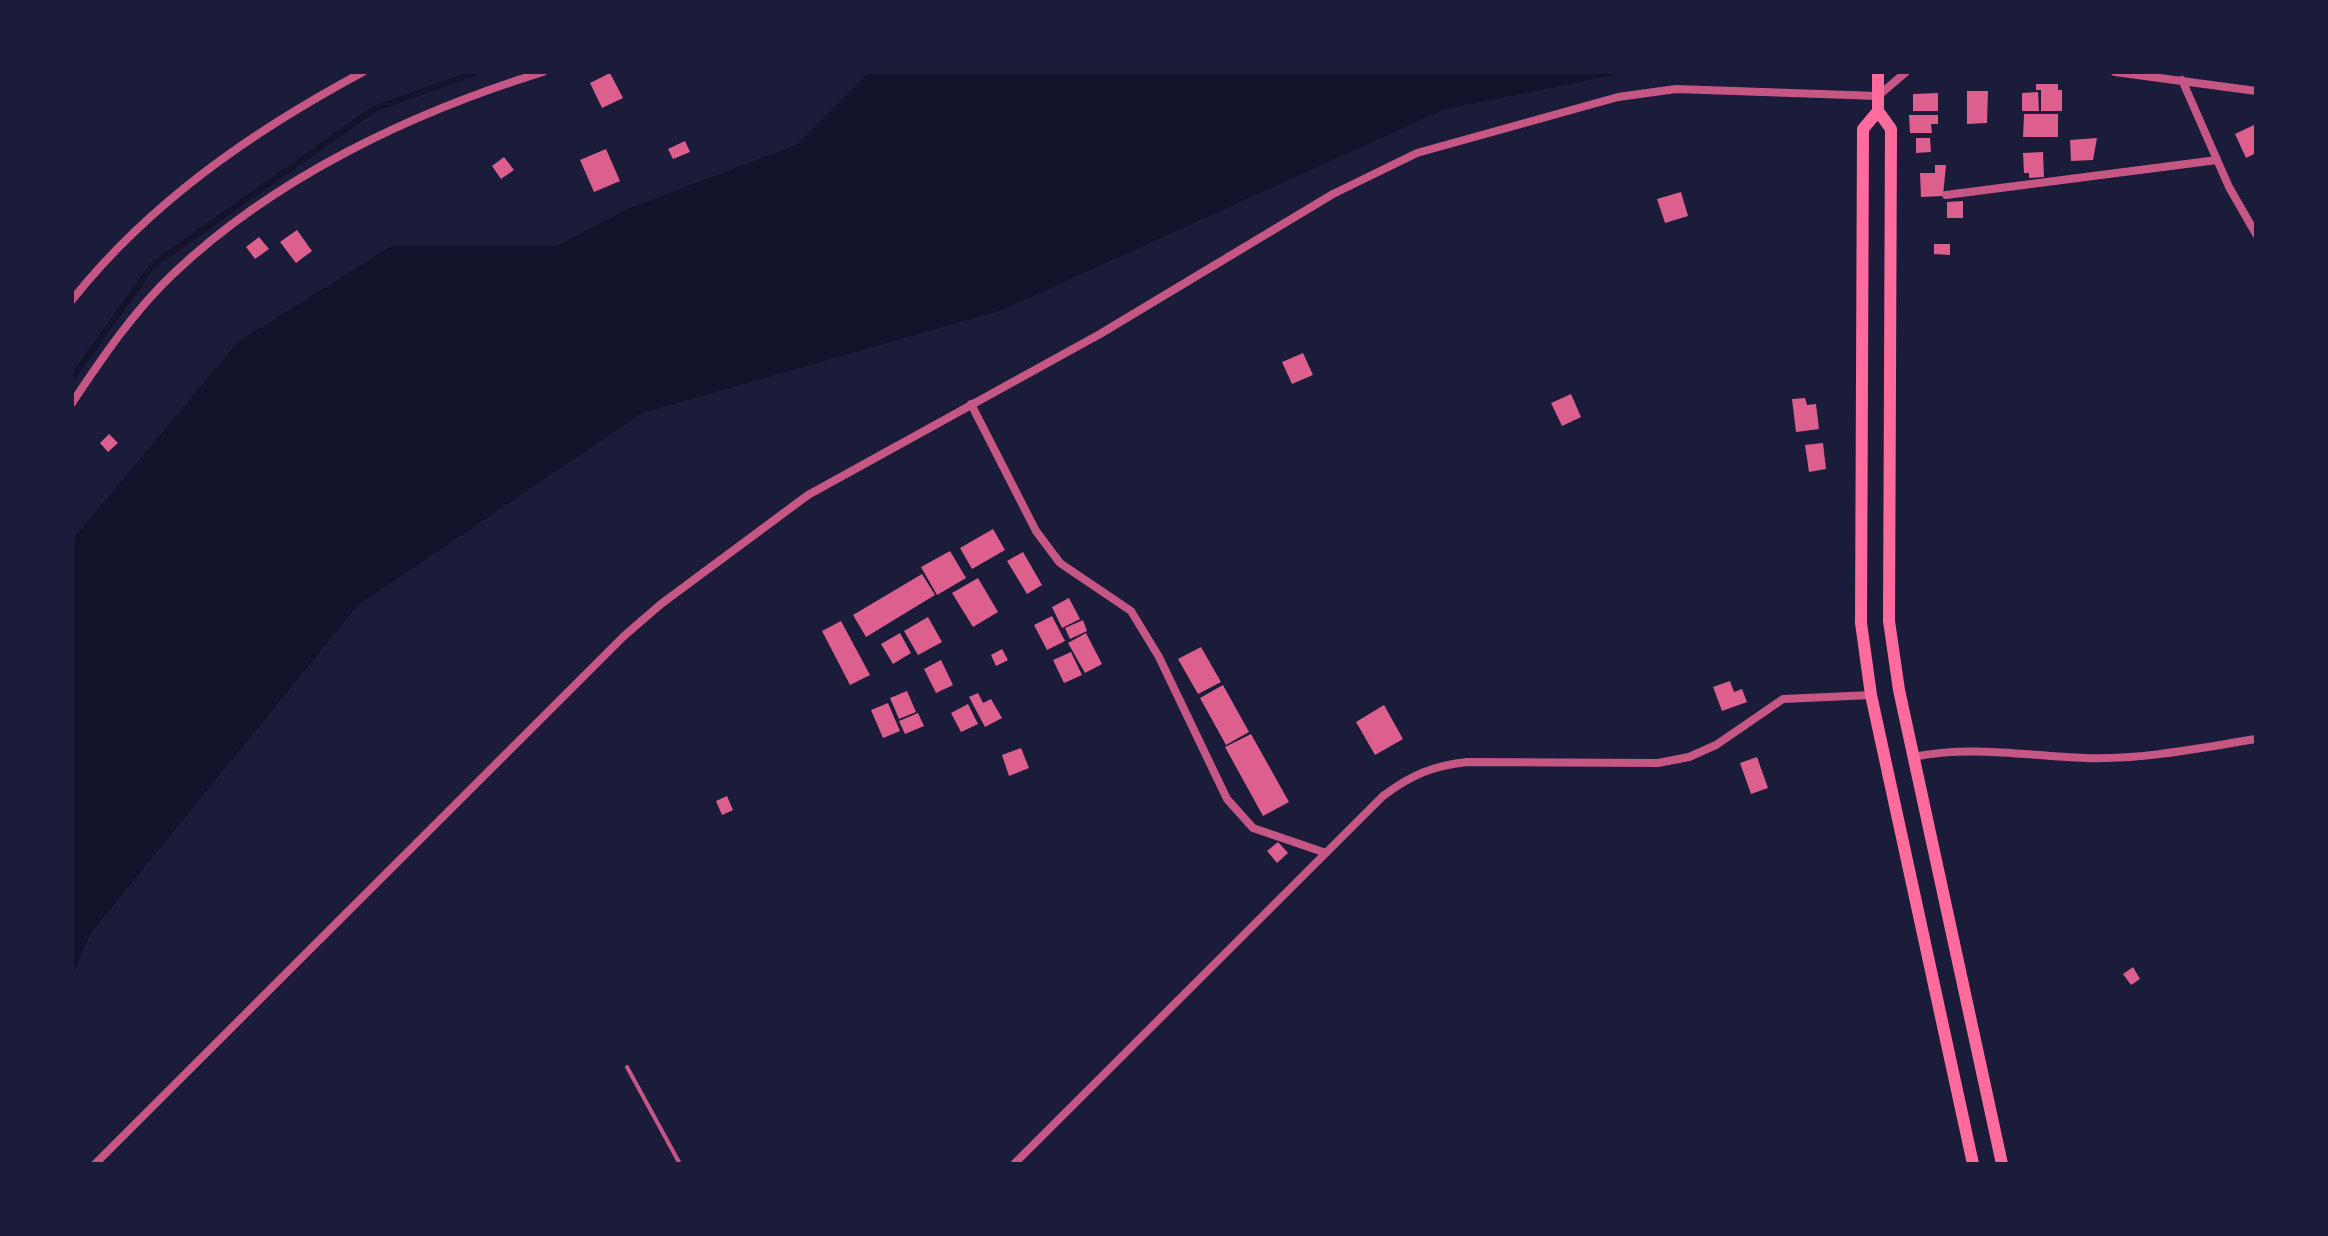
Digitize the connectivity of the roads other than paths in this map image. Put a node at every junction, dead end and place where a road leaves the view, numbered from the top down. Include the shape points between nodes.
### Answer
1 (363, 72) edge
2 (543, 72) edge
3 (1906, 72) edge
4 (2115, 72) edge
5 (1878, 76) edge
6 (2182, 80) junction
7 (2256, 91) edge
8 (1878, 96) junction
9 (1878, 111) junction
10 (2217, 160) junction
11 (1946, 195) dead end
12 (2256, 234) edge
13 (72, 300) edge
14 (72, 403) edge
15 (971, 404) junction
16 (1899, 690) junction
17 (1871, 695) junction
18 (2256, 739) edge
19 (1913, 757) junction
20 (1886, 763) junction
21 (1326, 853) junction
22 (627, 1067) dead end
23 (95, 1164) edge
24 (680, 1164) edge
25 (1014, 1164) edge
26 (1973, 1164) edge
27 (2002, 1164) edge

1 - 13 street via 247,139 191,182 130,236
2 - 14 street via 359,147 256,205 171,276 132,318
3 - 8 street
4 - 6 street
5 - 8 main road
6 - 7 street
6 - 10 street
8 - 9 main road
8 - 15 street via 1676,89 1618,97 1417,153 1333,194 1100,334
9 - 16 main road via 1891,129 1887,551 1889,621
9 - 17 main road via 1863,129 1859,551
10 - 11 street
10 - 12 street
15 - 21 street via 1036,531 1060,563 1131,611 1159,657 1227,799 1253,828
15 - 23 street via 808,495 661,604
16 - 17 main road
16 - 19 main road
17 - 20 main road
17 - 21 street via 1783,699 1716,745 1658,763 1438,765 1412,774 1383,796
18 - 19 street via 2141,756 2087,758 1966,749
19 - 20 main road
19 - 27 main road
20 - 26 main road
21 - 25 street
22 - 24 lane

